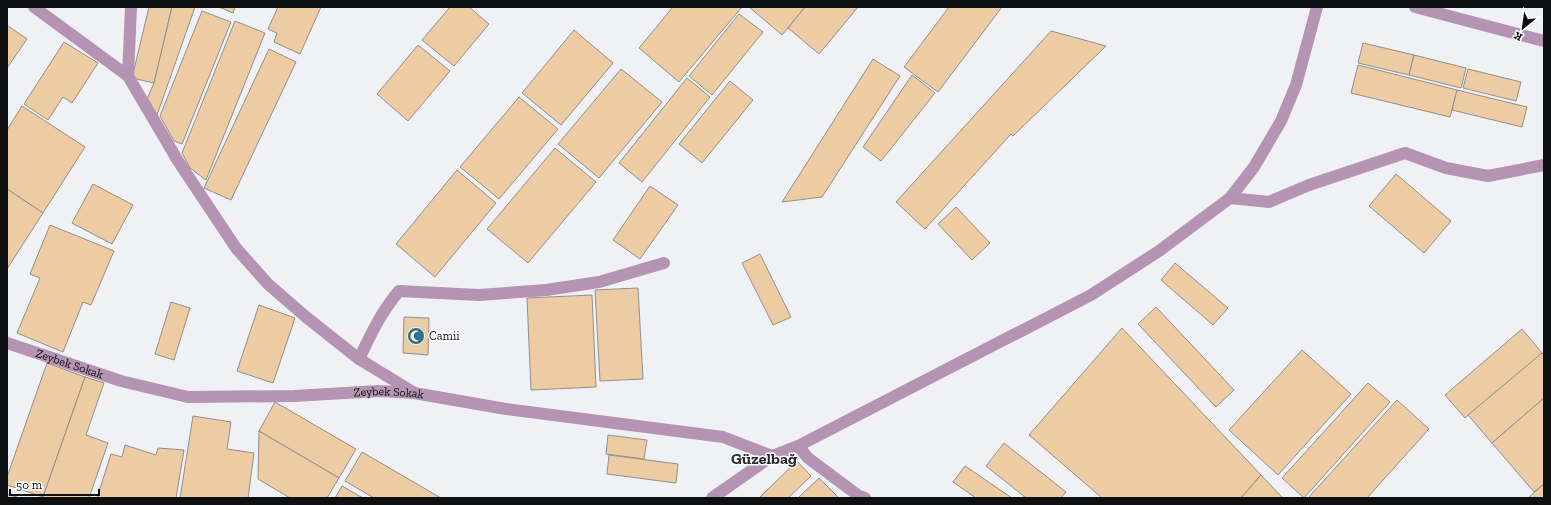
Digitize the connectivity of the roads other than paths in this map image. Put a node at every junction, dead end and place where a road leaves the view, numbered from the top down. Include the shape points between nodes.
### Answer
1 (34, 7) edge
2 (131, 7) edge
3 (1318, 7) edge
4 (1415, 7) edge
5 (1544, 41) edge
6 (128, 76) junction
7 (1544, 165) edge
8 (1230, 198) junction
9 (664, 263) dead end
10 (7, 343) edge
11 (359, 359) junction
12 (414, 393) junction
13 (798, 446) junction
14 (772, 456) junction
15 (712, 498) edge
16 (865, 498) edge

1 - 6 street
2 - 6 street
3 - 8 street via 1296,85 1281,121 1254,167
4 - 5 street
6 - 11 street via 178,161 236,248 268,284
7 - 8 street via 1488,176 1446,168 1405,153 1309,185 1269,202
8 - 13 street via 1159,251 1091,295
9 - 11 street via 599,282 546,290 479,296 399,291 386,305 376,322
10 - 12 street, Zeybek Sokak via 121,381 188,397 294,396 379,391
11 - 12 street
12 - 14 street, Zeybek Sokak via 506,409 723,438
13 - 14 street
13 - 16 street via 808,458
14 - 15 street

